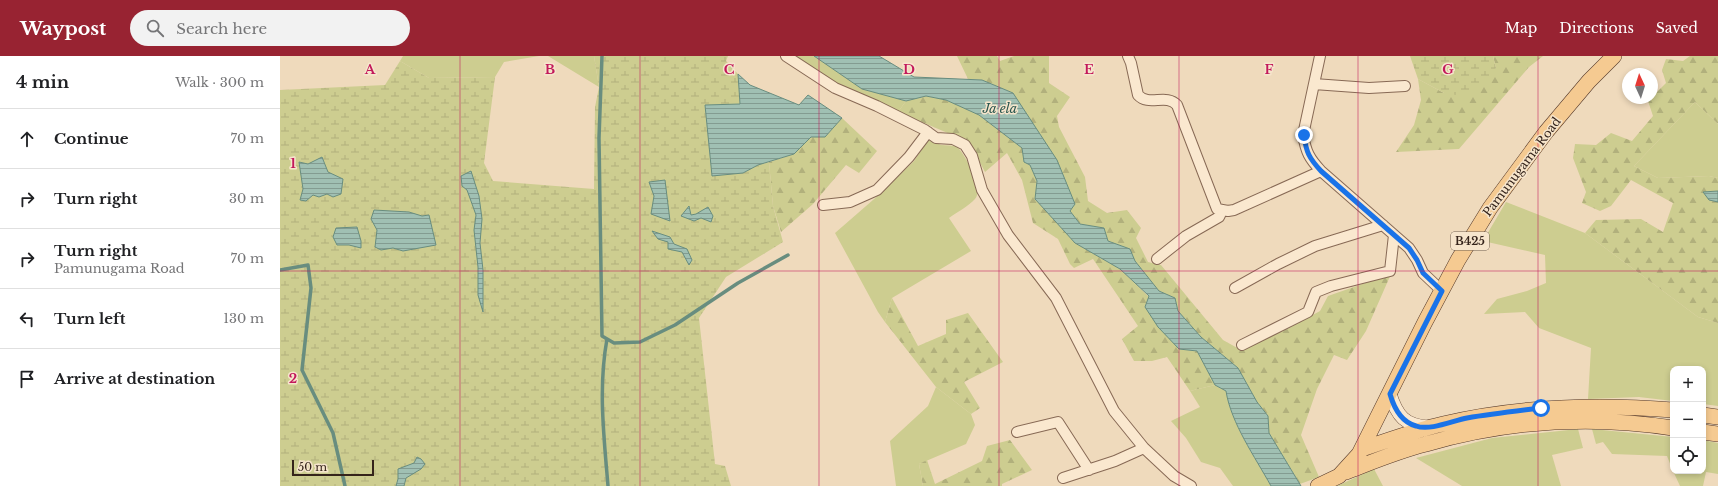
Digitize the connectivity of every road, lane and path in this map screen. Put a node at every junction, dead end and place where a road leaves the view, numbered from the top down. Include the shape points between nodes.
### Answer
1 (786, 56) edge
2 (1128, 56) edge
3 (1320, 56) edge
4 (1614, 56) edge
5 (1314, 84) junction
6 (1405, 86) dead end
7 (928, 132) junction
8 (1321, 171) junction
9 (823, 205) dead end
10 (1222, 211) junction
11 (1383, 225) junction
12 (1394, 235) junction
13 (1157, 259) dead end
14 (1236, 288) dead end
15 (1442, 291) junction
16 (1242, 345) dead end
17 (1390, 394) junction
18 (1670, 410) edge
19 (1706, 415) edge
20 (1718, 417) edge
21 (1429, 428) junction
22 (1670, 428) edge
23 (1017, 432) dead end
24 (1706, 432) edge
25 (1718, 434) edge
26 (1144, 448) junction
27 (1362, 449) junction
28 (1089, 470) junction
29 (1342, 473) junction
30 (1063, 478) dead end
31 (1322, 485) edge
32 (1190, 486) edge

1 - 7 street via 835,88
2 - 10 street via 1141,98 1151,101 1169,99 1177,104 1215,205
3 - 5 street
4 - 15 main road, Pamunugama Road / B425 via 1546,132 1515,172 1490,208
5 - 6 street via 1369,88
5 - 8 street via 1304,135 1309,158
7 - 9 street via 878,190 850,202
7 - 26 street via 936,138 953,139 965,144 972,156 982,190 994,211 1056,298 1114,411
8 - 10 street via 1234,210
8 - 11 street
10 - 13 street via 1219,217 1186,236
11 - 12 street
11 - 14 street via 1314,246
12 - 15 street via 1409,248 1423,273
12 - 16 street via 1390,271 1316,292 1308,312
15 - 17 main road, Pamunugama Road / B425
17 - 21 main road via 1393,406 1404,420 1417,427
17 - 27 main road, Pamunugama Road / B425
18 - 21 main road via 1584,406 1541,408 1467,418
19 - 20 main road
21 - 27 main road
22 - 29 main road via 1611,422 1554,422 1497,427 1425,444
23 - 28 street via 1058,422
24 - 25 main road
26 - 28 street
26 - 32 street via 1174,476
27 - 29 main road, Pamunugama Road / B425 via 1353,463
28 - 30 street
29 - 31 main road, Pamunugama Road / B425

